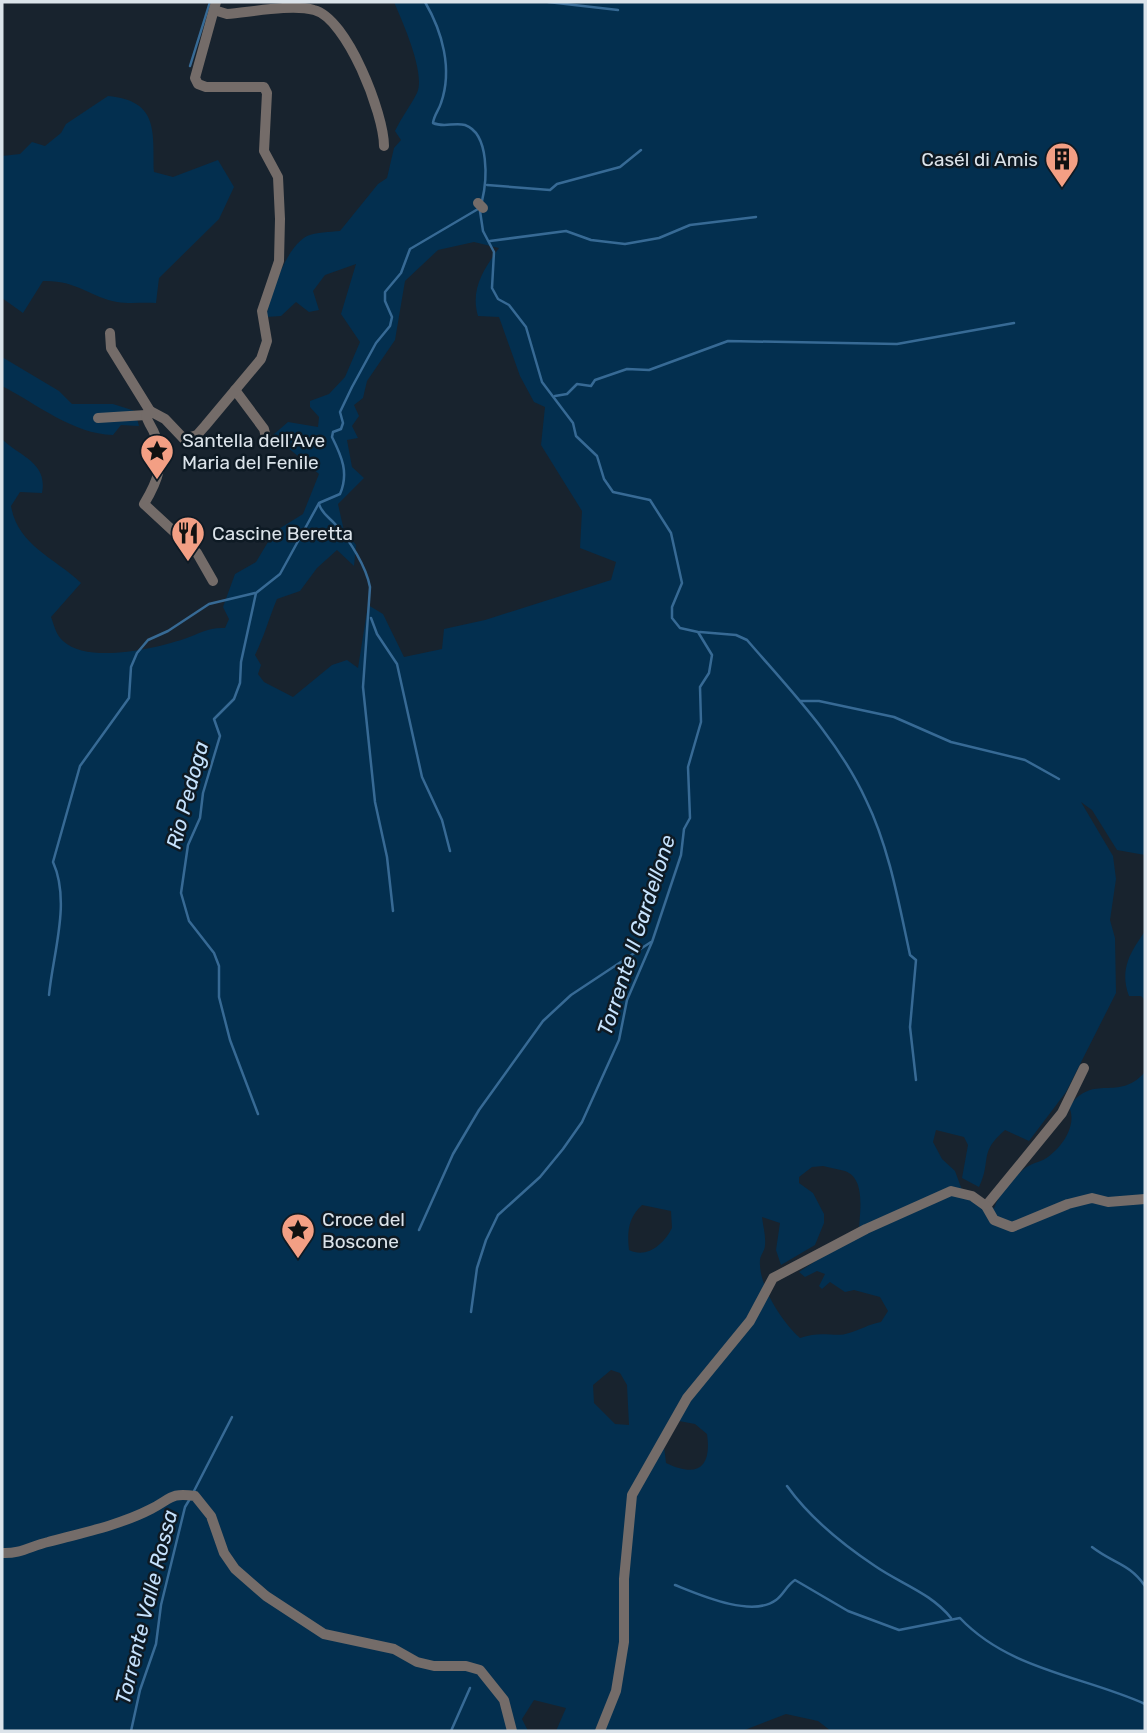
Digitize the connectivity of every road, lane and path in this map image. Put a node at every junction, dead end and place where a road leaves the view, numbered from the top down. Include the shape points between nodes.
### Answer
1 (215, 6) edge
2 (384, 146) dead end
3 (110, 333) dead end
4 (235, 390) junction
5 (148, 413) junction
6 (99, 418) dead end
7 (267, 442) dead end
8 (213, 581) dead end
9 (1084, 1068) dead end
10 (1145, 1199) edge
11 (986, 1206) junction
12 (2, 1553) edge
13 (512, 1731) edge
14 (600, 1731) edge

1 - 2 street via 227,14 311,9 326,16 356,58 377,106
1 - 4 street via 195,70 198,84 264,87 268,103 264,151 278,177 279,261 262,311 267,341 261,359
3 - 5 street via 111,348
4 - 5 street via 197,435 184,439 165,419
4 - 7 street via 264,429
5 - 6 street
5 - 8 street via 160,476 144,504 197,553
9 - 11 street via 1062,1113
10 - 11 street via 1108,1202 1092,1198 1012,1227 994,1220
11 - 14 street via 972,1196 951,1191 773,1278 750,1321 687,1398 632,1495 624,1642 616,1692
12 - 13 street via 73,1537 152,1509 169,1497 195,1496 211,1516 235,1569 266,1596 324,1634 394,1649 434,1666 481,1670 503,1700

